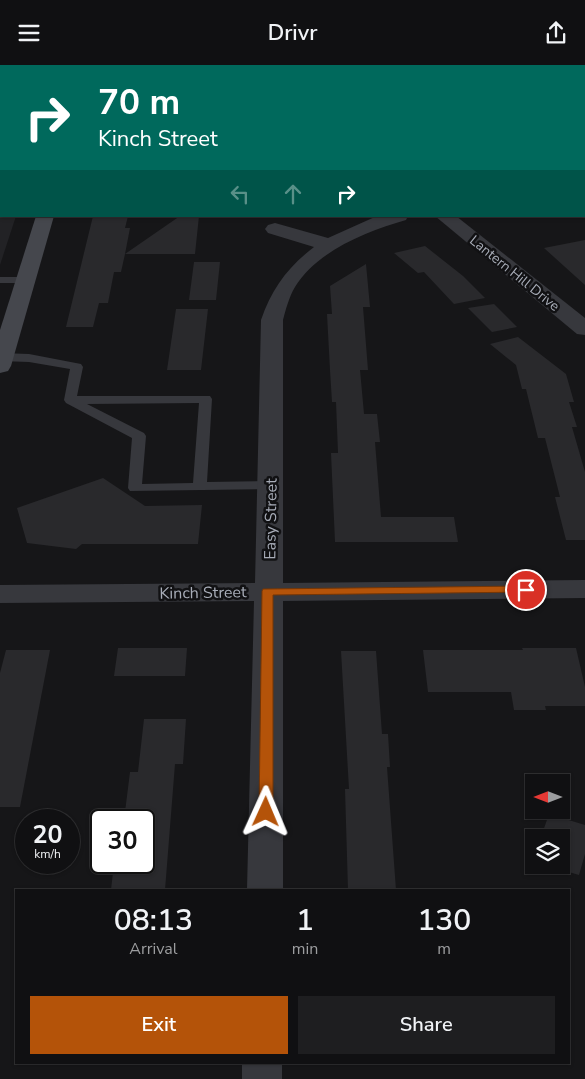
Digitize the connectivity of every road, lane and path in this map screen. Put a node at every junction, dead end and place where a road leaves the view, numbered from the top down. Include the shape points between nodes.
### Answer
1 (33, 217) edge
2 (44, 217) edge
3 (395, 217) edge
4 (445, 217) edge
5 (275, 229) dead end
6 (329, 245) junction
7 (13, 280) edge
8 (0, 319) edge
9 (585, 329) edge
10 (1, 360) edge
11 (70, 400) junction
12 (270, 485) junction
13 (200, 486) junction
14 (585, 589) edge
15 (267, 591) junction
16 (0, 594) edge
17 (265, 889) edge
18 (262, 1064) edge
19 (262, 1079) edge

1 - 7 main road
2 - 7 main road
3 - 6 street, Easy Street
4 - 9 street, Lantern Hill Drive
5 - 6 street
6 - 12 street, Easy Street via 286,285 272,320
7 - 8 main road
7 - 10 main road
10 - 11 lane via 30,357 78,367
11 - 13 lane via 140,436 135,487
11 - 13 lane via 206,399
12 - 13 lane
12 - 15 street, Easy Street
14 - 15 street, Kinch Street
15 - 16 street, Kinch Street
15 - 17 street, Easy Street
18 - 19 street

